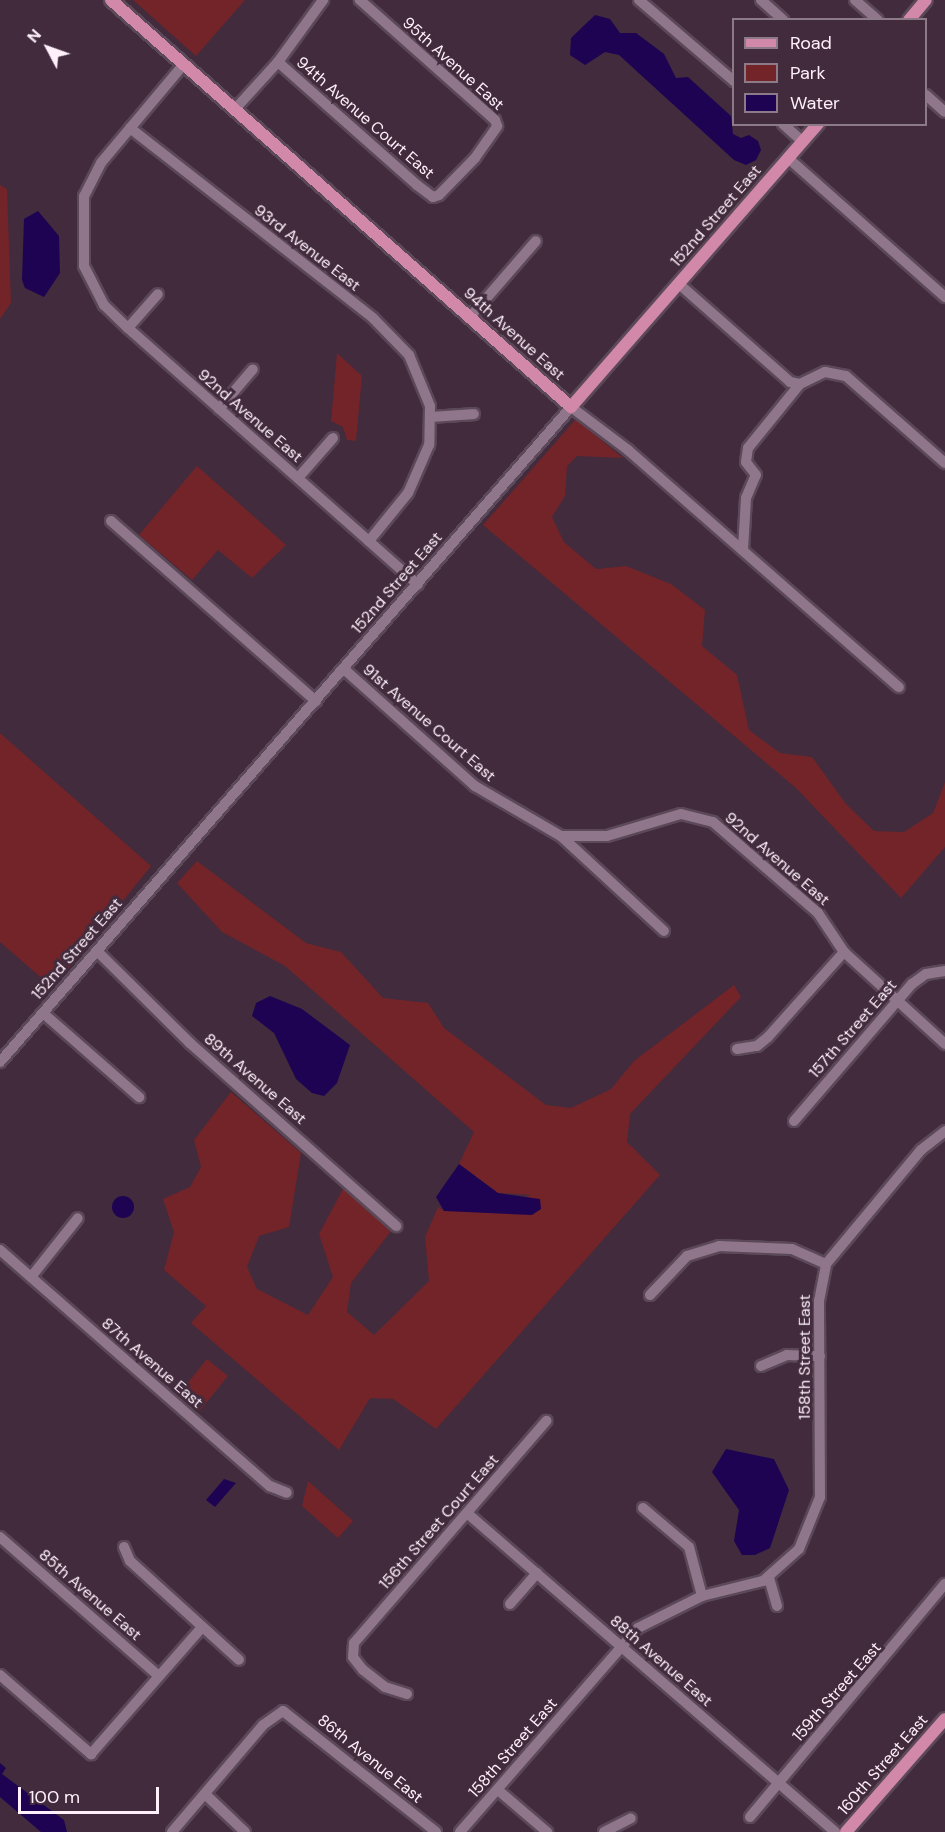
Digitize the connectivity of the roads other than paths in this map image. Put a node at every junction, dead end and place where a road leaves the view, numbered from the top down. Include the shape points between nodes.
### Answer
1 (111, 0) edge
2 (323, 0) edge
3 (360, 0) edge
4 (639, 0) edge
5 (761, 0) edge
6 (855, 0) edge
7 (926, 0) edge
8 (781, 18) edge
9 (876, 18) edge
10 (911, 18) edge
11 (278, 62) junction
12 (184, 64) junction
13 (732, 79) edge
14 (927, 96) edge
15 (236, 108) junction
16 (945, 112) edge
17 (785, 126) edge
18 (816, 126) edge
19 (130, 128) junction
20 (803, 142) junction
21 (788, 158) junction
22 (433, 197) joint
23 (536, 241) dead end
24 (679, 284) junction
25 (158, 294) dead end
26 (945, 297) edge
27 (471, 316) junction
28 (128, 328) junction
29 (254, 369) dead end
30 (799, 385) junction
31 (571, 407) junction
32 (219, 409) junction
33 (474, 414) dead end
34 (432, 417) junction
35 (333, 438) dead end
36 (945, 463) edge
37 (298, 478) junction
38 (111, 521) dead end
39 (369, 541) junction
40 (743, 550) junction
41 (418, 585) junction
42 (344, 669) junction
43 (899, 687) dead end
44 (316, 701) junction
45 (561, 836) junction
46 (664, 930) dead end
47 (97, 951) junction
48 (844, 952) junction
49 (945, 971) edge
50 (899, 999) junction
51 (43, 1013) junction
52 (945, 1044) edge
53 (737, 1049) dead end
54 (0, 1062) edge
55 (139, 1097) dead end
56 (794, 1121) dead end
57 (945, 1131) edge
58 (78, 1218) dead end
59 (396, 1226) dead end
60 (0, 1250) edge
61 (826, 1264) junction
62 (31, 1276) junction
63 (650, 1295) dead end
64 (820, 1356) junction
65 (761, 1366) dead end
66 (546, 1421) dead end
67 (287, 1493) dead end
68 (643, 1508) dead end
69 (467, 1513) junction
70 (0, 1537) edge
71 (124, 1547) dead end
72 (537, 1573) junction
73 (769, 1578) junction
74 (945, 1584) edge
75 (702, 1596) junction
76 (510, 1604) dead end
77 (777, 1606) dead end
78 (202, 1627) junction
79 (620, 1646) junction
80 (239, 1660) dead end
81 (0, 1675) edge
82 (159, 1676) junction
83 (407, 1694) dead end
84 (945, 1719) edge
85 (778, 1784) junction
86 (498, 1790) junction
87 (205, 1794) junction
88 (750, 1817) dead end
89 (631, 1818) dead end
90 (172, 1832) edge
91 (245, 1832) edge
92 (436, 1832) edge
93 (460, 1832) edge
94 (547, 1832) edge
95 (604, 1832) edge
96 (835, 1832) edge
97 (846, 1832) edge

1 - 12 main road, 94th Avenue East
2 - 11 street
3 - 22 street, 95th Avenue East via 497,126 468,166
4 - 13 street
5 - 8 street
6 - 9 street
7 - 10 main road
11 - 15 street
11 - 22 street, 94th Avenue Court East
12 - 15 main road, 94th Avenue East
12 - 19 street
14 - 16 street
15 - 27 main road, 94th Avenue East
17 - 20 street
18 - 20 main road, 152nd Street East
19 - 28 street, 92nd Avenue East via 101,163 84,196 81,254 104,305
19 - 34 street, 93rd Avenue East via 373,318 409,355 424,383
20 - 21 main road, 152nd Street East
21 - 24 main road, 152nd Street East
21 - 26 street
23 - 27 street
24 - 30 street
24 - 31 main road, 152nd Street East
25 - 28 street
27 - 31 main road, 94th Avenue East
28 - 32 street, 92nd Avenue East
29 - 32 street
30 - 36 street via 825,372 846,376
30 - 40 street via 748,448 746,462 756,476 746,498
31 - 40 street, 94th Avenue East via 590,418
31 - 41 street, 152nd Street East
32 - 37 street, 92nd Avenue East
33 - 34 street
34 - 39 street via 429,445 415,483
35 - 37 street
37 - 39 street, 92nd Avenue East
38 - 44 street
39 - 41 street, 92nd Avenue East
40 - 43 street, 94th Avenue East
41 - 42 street, 152nd Street East
42 - 44 street, 152nd Street East
42 - 45 street, 91st Avenue Court East via 475,786
44 - 47 street, 152nd Street East
45 - 46 street, 91st Avenue Court East
45 - 48 street, 92nd Avenue East via 607,836 681,814 713,822 818,913
47 - 51 street, 152nd Street East
47 - 59 street, 89th Avenue East via 190,1043
48 - 50 street, 92nd Avenue East
48 - 53 street via 768,1037 757,1046
49 - 50 street, 157th Street East via 920,976
50 - 52 street, 92nd Avenue East
50 - 56 street, 157th Street East
51 - 54 street, 152nd Street East
51 - 55 street
57 - 61 street, 158th Street East via 921,1150
58 - 62 street
60 - 62 street, 87th Avenue East
61 - 63 street via 792,1249 719,1246 687,1256
61 - 64 street, 158th Street East via 820,1284
62 - 67 street, 87th Avenue East via 270,1486
64 - 65 street via 787,1355
64 - 73 street, 158th Street East via 820,1497 799,1549
66 - 69 street, 156th Street Court East
68 - 75 street via 689,1546
69 - 72 street, 88th Avenue East
69 - 83 street, 156th Street Court East via 354,1643 353,1657 363,1670 385,1687
70 - 82 street, 85th Avenue East
71 - 78 street via 130,1561
72 - 76 street
72 - 79 street, 88th Avenue East
73 - 75 street, 158th Street East via 751,1587
73 - 77 street
74 - 85 street, 159th Street East
75 - 79 street, 158th Street East via 654,1618
78 - 80 street
78 - 82 street
79 - 85 street, 88th Avenue East
79 - 86 street, 158th Street East
81 - 82 street via 91,1754
84 - 97 main road, 160th Street East
85 - 88 street, 159th Street East
85 - 96 street, 88th Avenue East
86 - 93 street, 158th Street East
86 - 94 street
87 - 90 street
87 - 91 street
87 - 92 street, 86th Avenue East via 263,1725 283,1711
89 - 95 street

